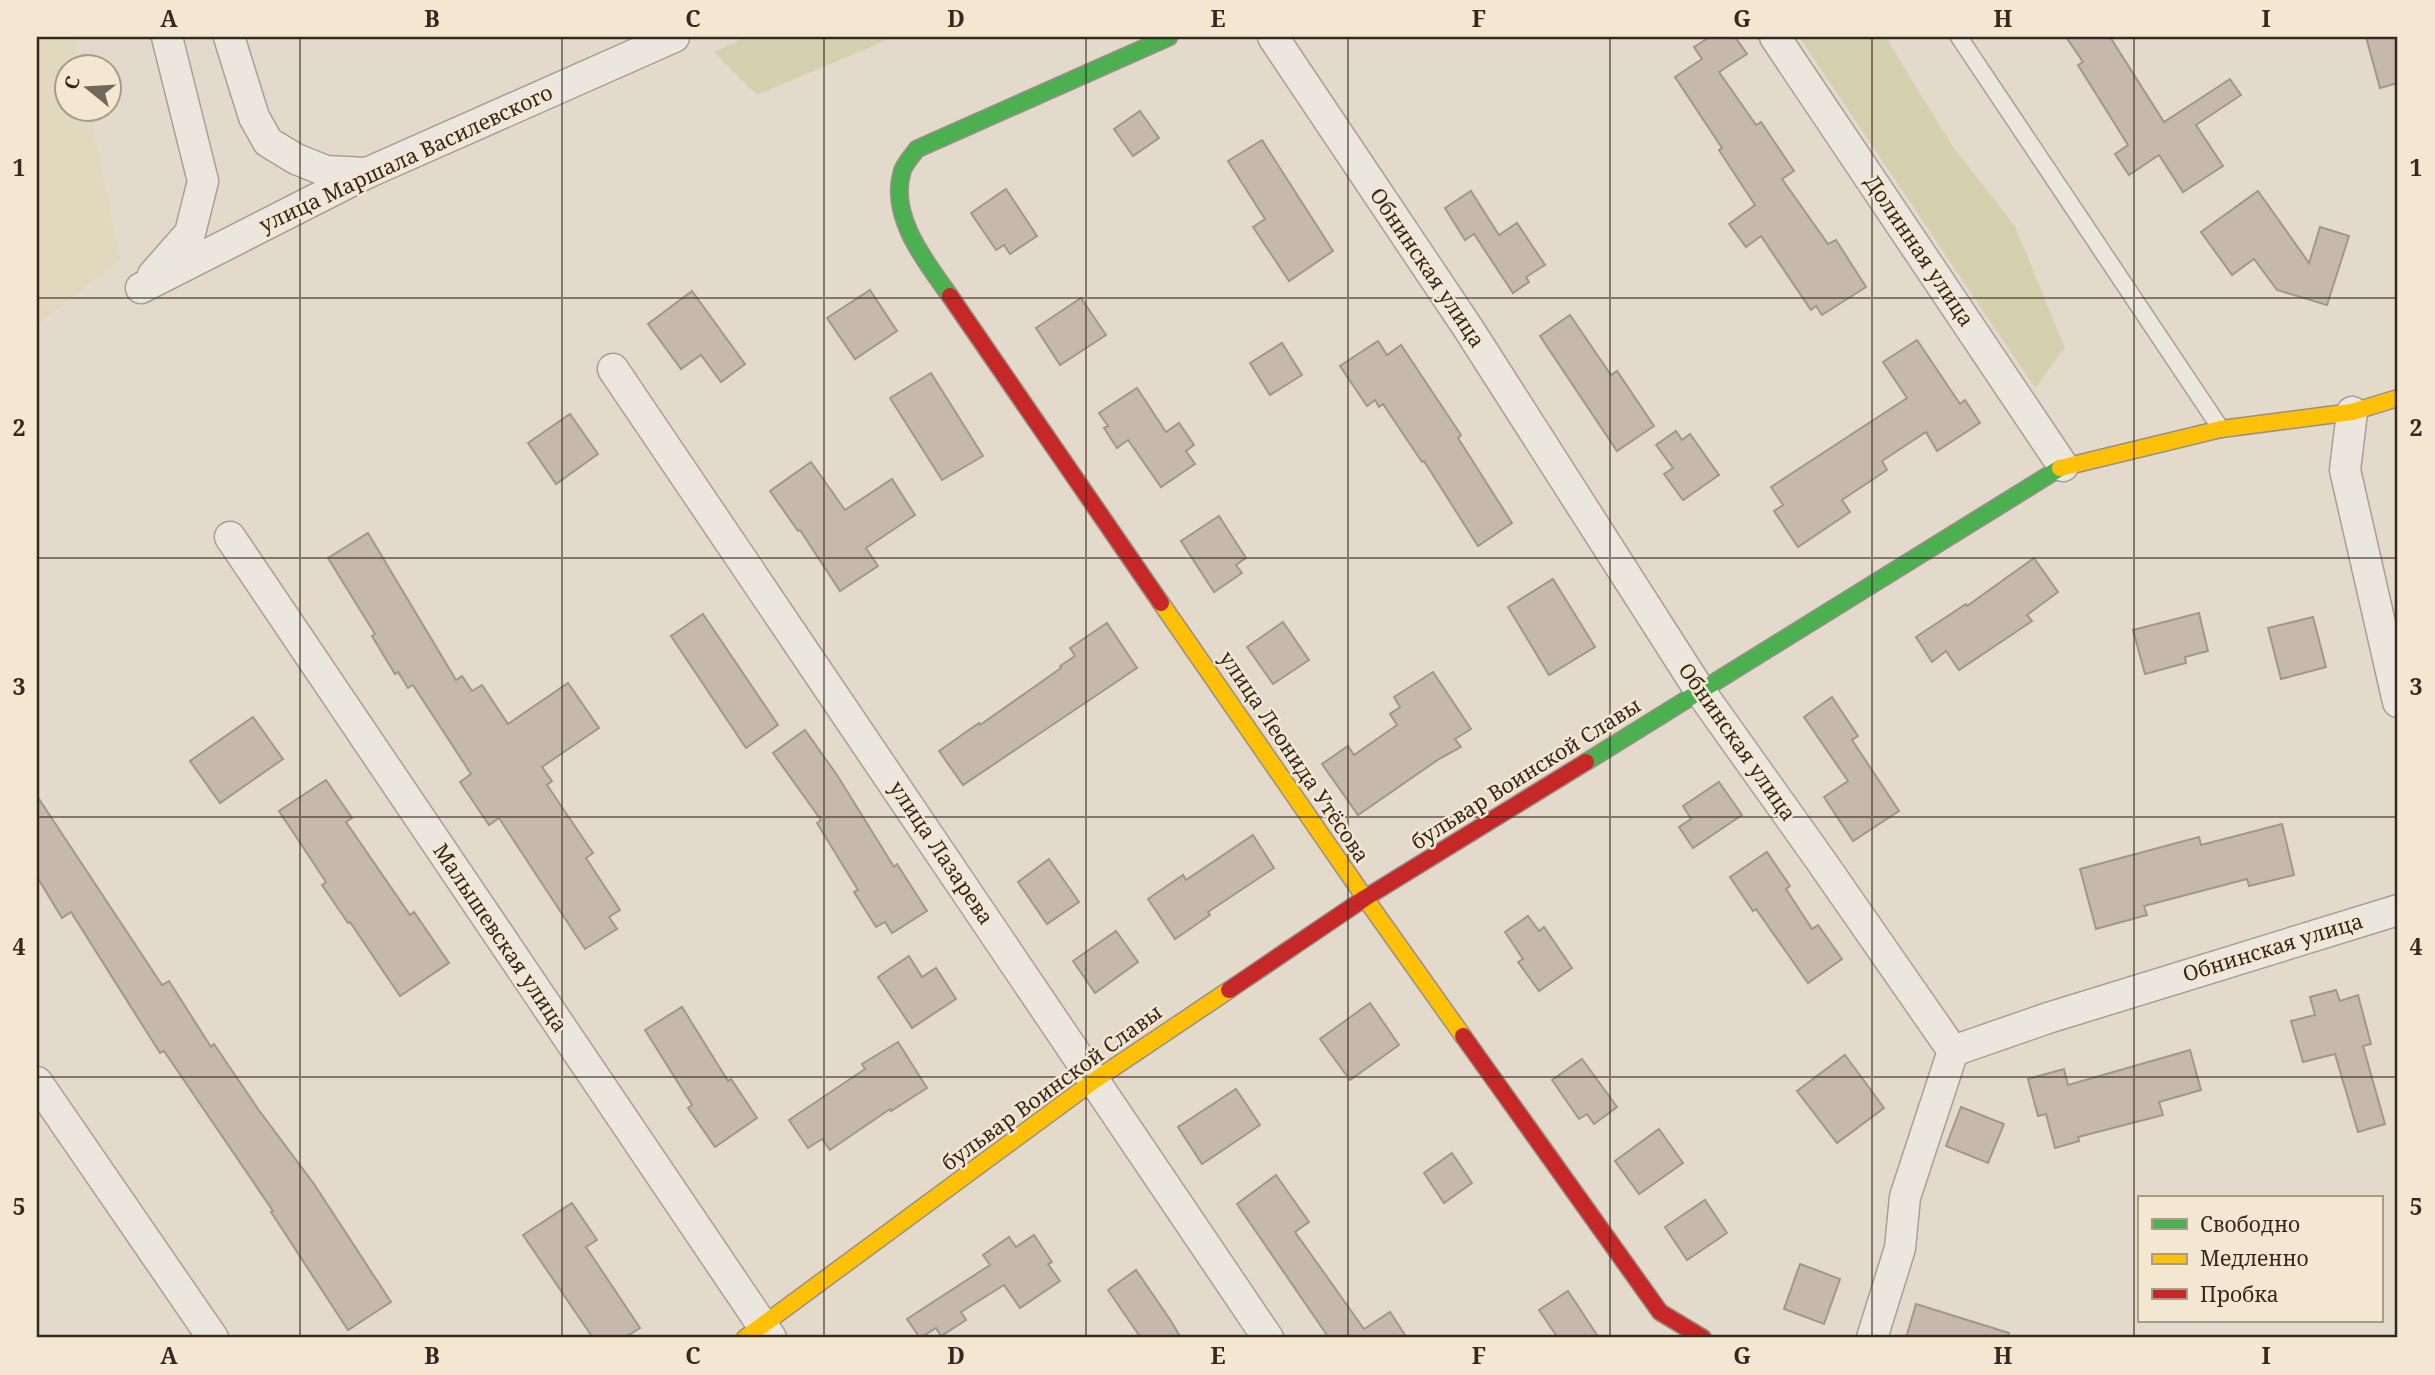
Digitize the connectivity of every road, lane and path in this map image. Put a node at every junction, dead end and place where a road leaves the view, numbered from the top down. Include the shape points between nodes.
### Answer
1 (167, 37) edge
2 (229, 37) edge
3 (674, 37) edge
4 (1169, 37) edge
5 (1273, 37) edge
6 (1775, 37) edge
7 (1959, 37) edge
8 (367, 173) junction
9 (613, 369) dead end
10 (2398, 398) edge
11 (2352, 412) junction
12 (2221, 429) junction
13 (2063, 466) junction
14 (230, 537) dead end
15 (1700, 691) junction
16 (2398, 702) edge
17 (1365, 898) junction
18 (2398, 910) edge
19 (1953, 1051) junction
20 (1094, 1080) junction
21 (37, 1082) edge
22 (759, 1334) edge
23 (213, 1338) edge
24 (1268, 1338) edge
25 (1703, 1338) edge
26 (1872, 1338) edge

1 - 8 street, улица Маршала Василевского via 203,181 190,233 141,288
2 - 8 street via 254,117 268,142 326,171
3 - 8 street, улица Маршала Василевского
4 - 17 street, улица Леонида Утёсова via 917,149 902,170 899,195 911,238
5 - 15 street, Обнинская улица via 1468,328
6 - 13 street, Долинная улица
7 - 12 lane
9 - 20 street, улица Лазарева
10 - 11 street, бульвар Воинской Славы
11 - 12 street, бульвар Воинской Славы
11 - 16 street via 2345,470
12 - 13 street, бульвар Воинской Славы
13 - 15 street, бульвар Воинской Славы
14 - 22 street, Малышевская улица
15 - 17 street, бульвар Воинской Славы
15 - 19 street, Обнинская улица
17 - 20 street, бульвар Воинской Славы
17 - 25 street, улица Леонида Утёсова via 1660,1312
18 - 19 street, Обнинская улица
19 - 26 street via 1905,1197 1900,1248
20 - 22 street, бульвар Воинской Славы
20 - 24 street, улица Лазарева
21 - 23 street

